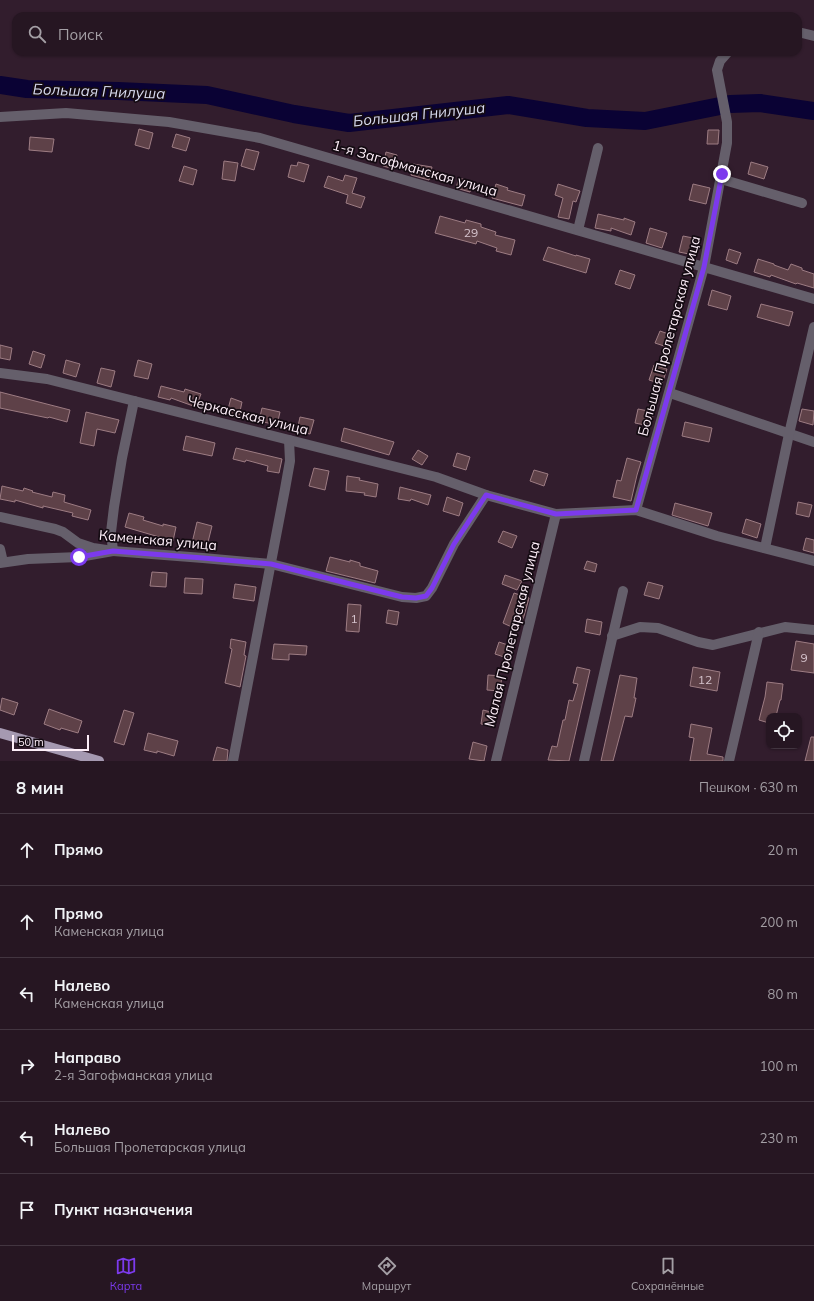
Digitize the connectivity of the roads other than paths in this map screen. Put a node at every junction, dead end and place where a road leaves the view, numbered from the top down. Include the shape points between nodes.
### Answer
1 (802, 33) edge
2 (814, 36) edge
3 (724, 56) edge
4 (0, 117) edge
5 (598, 148) dead end
6 (721, 179) junction
7 (802, 203) dead end
8 (578, 230) junction
9 (704, 267) junction
10 (814, 299) edge
11 (814, 327) edge
12 (0, 373) edge
13 (670, 393) junction
14 (134, 401) junction
15 (789, 434) junction
16 (289, 440) junction
17 (814, 442) edge
18 (486, 495) junction
19 (636, 510) junction
20 (556, 514) junction
21 (0, 517) edge
22 (765, 548) junction
23 (0, 549) edge
24 (113, 551) junction
25 (814, 561) edge
26 (1, 562) edge
27 (271, 564) junction
28 (623, 591) dead end
29 (814, 630) edge
30 (759, 632) junction
31 (612, 636) junction
32 (0, 733) edge
33 (81, 758) edge
34 (99, 761) edge
35 (233, 761) edge
36 (496, 761) edge
37 (584, 761) edge
38 (729, 761) edge

1 - 2 street
3 - 6 street, Большая Пролетарская улица via 717,70 728,129
4 - 8 street, 1-я Загофманская улица via 74,114 170,122 260,138
5 - 8 street
6 - 7 street
6 - 9 street, Большая Пролетарская улица
8 - 9 street, 1-я Загофманская улица
9 - 10 street, 1-я Загофманская улица
9 - 13 street, Большая Пролетарская улица
11 - 15 street
12 - 14 street, Черкасская улица via 46,379
13 - 15 street
13 - 19 street, Большая Пролетарская улица
14 - 16 street, Черкасская улица
14 - 24 street via 112,519
15 - 17 street
15 - 22 street
16 - 18 street, Черкасская улица via 436,477
16 - 27 street via 290,461
18 - 20 street, Черкасская улица
18 - 27 street, Каменская улица via 454,544 426,596 402,597
19 - 20 street, Черкасская улица
19 - 22 street via 717,536
20 - 36 street, Малая Пролетарская улица
21 - 24 street, Каменская улица via 55,529 78,543
22 - 25 street
23 - 26 street
24 - 26 street via 79,557
24 - 27 street, Каменская улица
27 - 35 street
28 - 31 street
29 - 30 street via 785,627
30 - 31 street via 713,645 658,628 640,627
30 - 38 street
31 - 37 street
32 - 33 main road
33 - 34 main road

